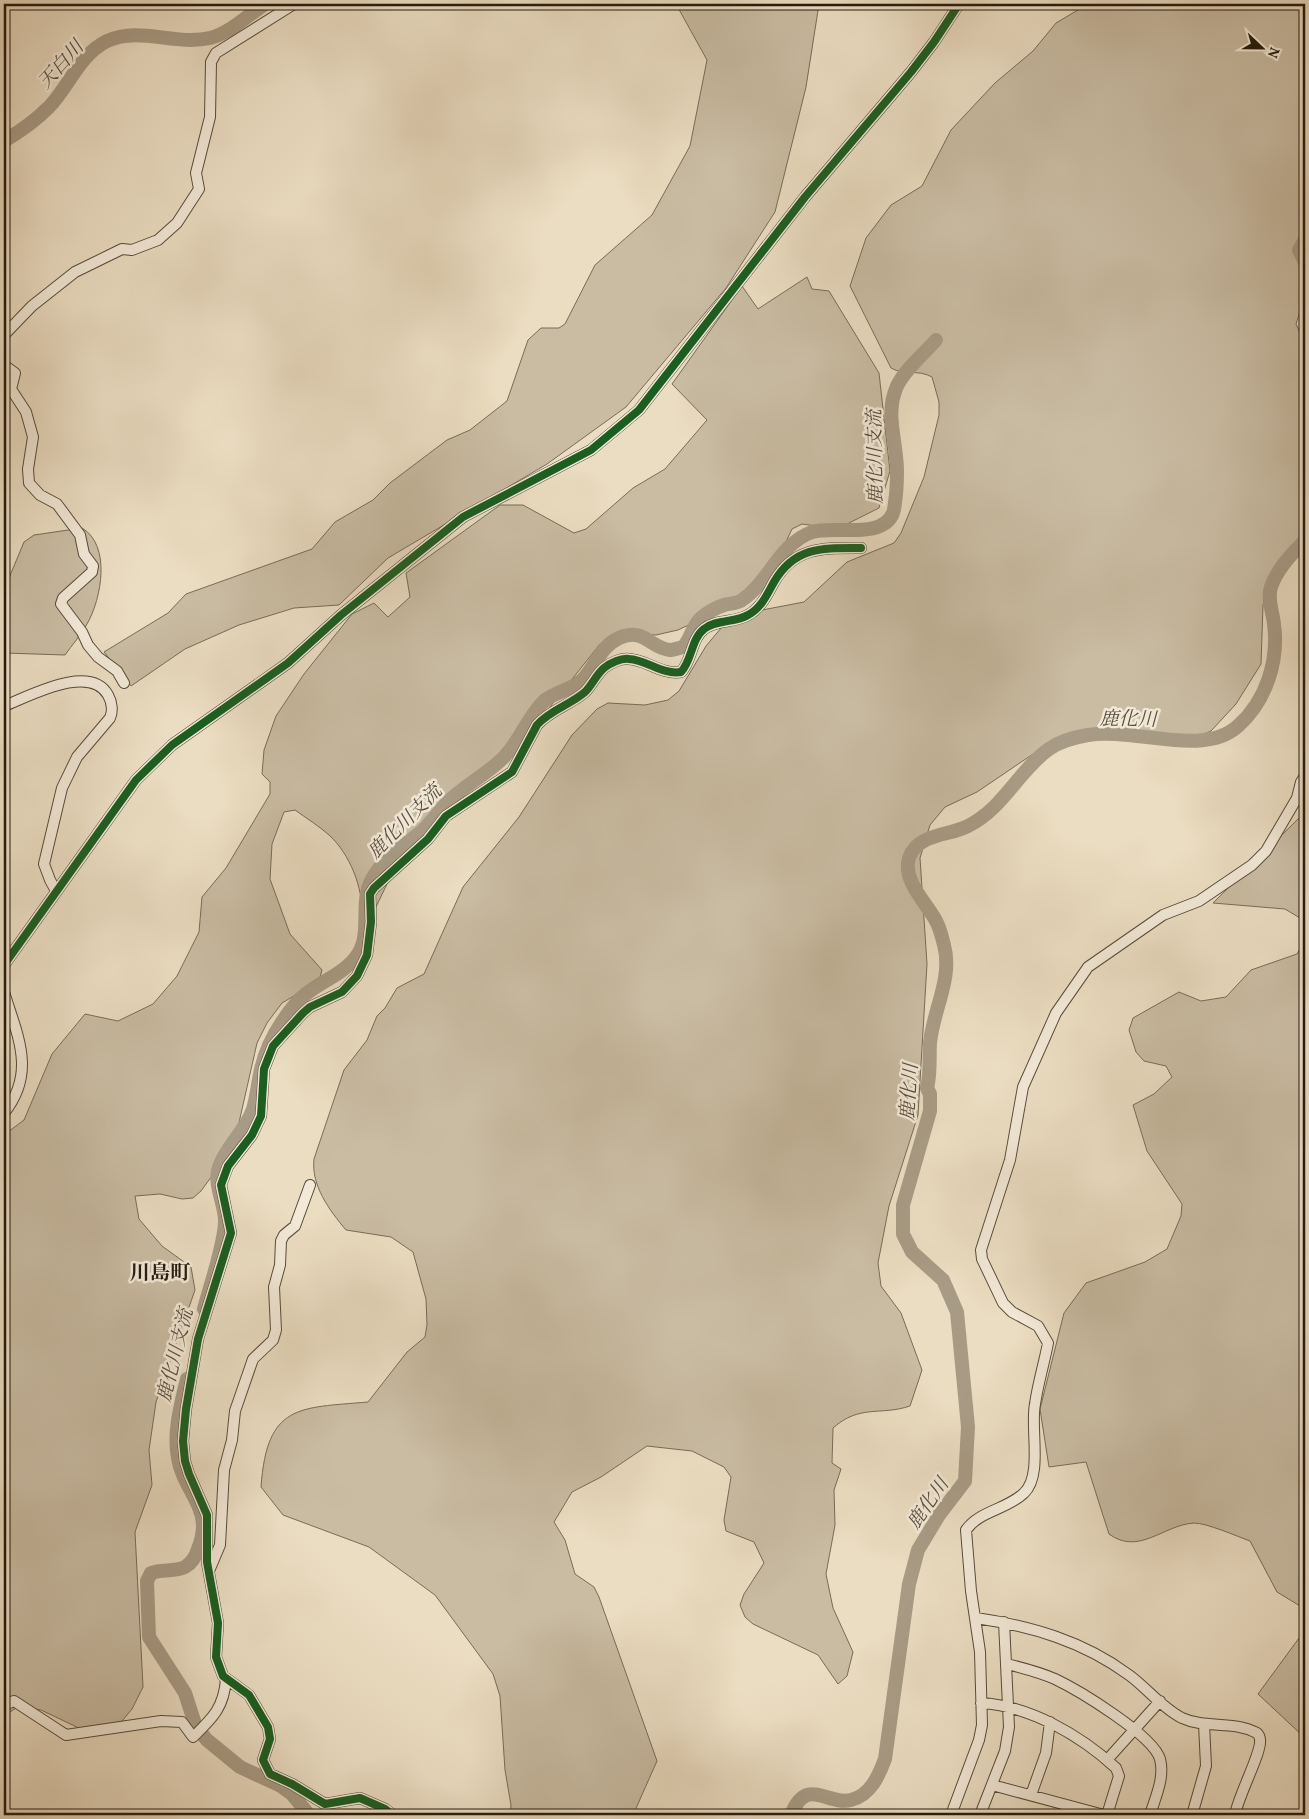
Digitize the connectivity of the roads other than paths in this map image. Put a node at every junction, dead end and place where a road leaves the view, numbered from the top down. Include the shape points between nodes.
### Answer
1 (294, 4) edge
2 (959, 4) edge
3 (4, 335) edge
4 (4, 366) edge
5 (861, 548) dead end
6 (124, 683) dead end
7 (4, 706) edge
8 (1305, 776) edge
9 (56, 891) junction
10 (4, 965) edge
11 (4, 992) edge
12 (4, 1113) edge
13 (310, 1185) dead end
14 (209, 1573) junction
15 (976, 1618) junction
16 (1004, 1622) junction
17 (1007, 1664) junction
18 (226, 1679) junction
19 (1160, 1701) junction
20 (981, 1704) junction
21 (4, 1705) edge
22 (1009, 1707) junction
23 (1050, 1722) junction
24 (1204, 1724) junction
25 (1134, 1730) junction
26 (1107, 1760) junction
27 (992, 1785) junction
28 (1031, 1795) junction
29 (393, 1815) edge
30 (951, 1815) edge
31 (980, 1815) edge
32 (1105, 1815) edge
33 (1150, 1815) edge
34 (1192, 1815) edge
35 (1235, 1815) edge

1 - 3 street via 216,53 211,62 210,117 196,173 198,189 177,223 158,240 132,250 122,249 75,272 32,306
2 - 9 street via 922,57 805,197 639,410 591,450 463,517 288,663 172,745 136,780
4 - 6 street via 15,374 11,389 26,412 33,437 29,483 34,491 57,504 80,535 84,554 94,566 61,604 88,645 98,657 118,671
5 - 14 street via 820,550 793,559 783,567 763,602 748,615 705,628 699,634 681,672 672,674 627,658 604,668 585,692 542,718 512,772 446,816 428,839 374,888 370,894 372,922 367,955 357,976 342,992 310,1007 273,1046 264,1069 261,1116 252,1135 228,1166 221,1185 232,1233 198,1339 186,1409 185,1461 207,1515
7 - 9 street via 78,680 95,682 110,699 110,718 77,757 62,788 44,864
8 - 15 street via 1297,798 1266,851 1252,865 1199,901 1163,915 1088,967 1056,1013 1023,1087 1010,1160 982,1241 982,1259 1004,1303 1012,1312 1038,1326 1048,1343 1033,1422 1035,1460 1026,1492 972,1523 966,1530
9 - 10 street
11 - 12 street via 23,1058 18,1086
13 - 14 street via 295,1226 281,1241 280,1265 274,1286 276,1330 273,1340 254,1359 234,1411 232,1440 224,1470 220,1545
14 - 18 street via 218,1623 216,1657
15 - 16 street
15 - 20 street
16 - 17 street
16 - 19 street via 1043,1631 1090,1651 1128,1674
17 - 22 street
17 - 25 street via 1036,1671 1066,1685
18 - 21 street via 225,1698 216,1713 193,1737 182,1722 161,1721 66,1735 14,1701
18 - 29 street via 249,1695 268,1727 270,1739 263,1760 270,1774 325,1804 360,1798
19 - 24 street via 1183,1718
19 - 25 street
20 - 22 street
20 - 30 street via 982,1732
22 - 23 street
22 - 27 street via 1007,1740
23 - 26 street
23 - 28 street via 1046,1753
24 - 34 street via 1206,1766
24 - 35 street via 1242,1727 1255,1731 1260,1739
25 - 26 street
25 - 33 street via 1150,1743 1160,1760 1160,1781
26 - 32 street via 1119,1773
27 - 28 street
27 - 31 street
28 - 32 street

